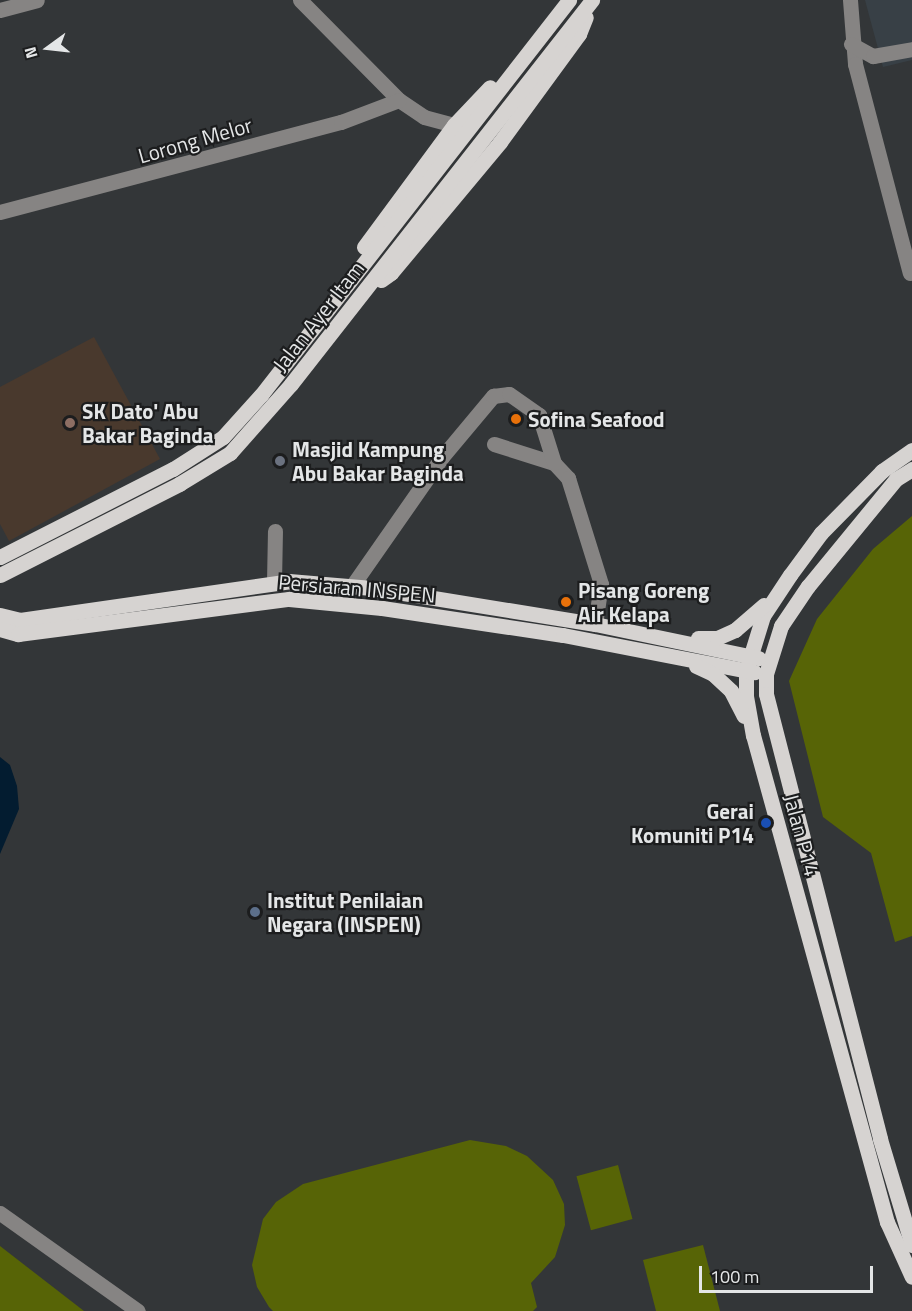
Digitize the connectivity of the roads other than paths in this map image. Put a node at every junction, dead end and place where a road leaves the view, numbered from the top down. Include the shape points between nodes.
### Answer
1 (38, 0) edge
2 (300, 0) edge
3 (593, 0) edge
4 (850, 0) edge
5 (566, 4) edge
6 (0, 10) edge
7 (851, 44) junction
8 (912, 49) edge
9 (883, 57) junction
10 (861, 87) junction
11 (399, 100) junction
12 (454, 126) junction
13 (0, 212) edge
14 (910, 273) dead end
15 (289, 357) junction
16 (494, 444) dead end
17 (912, 450) edge
18 (554, 463) junction
19 (912, 468) edge
20 (275, 531) dead end
21 (0, 557) edge
22 (790, 574) junction
23 (1, 576) edge
24 (274, 582) junction
25 (352, 586) junction
26 (0, 615) edge
27 (595, 624) junction
28 (0, 629) edge
29 (18, 634) junction
30 (0, 635) edge
31 (668, 636) junction
32 (675, 655) junction
33 (748, 664) junction
34 (767, 667) junction
35 (753, 735) junction
36 (0, 1213) edge
37 (912, 1245) edge
38 (912, 1277) edge
39 (138, 1311) edge

1 - 6 street
2 - 11 street
3 - 23 main road, Jalan Ayer Itam via 579,34 500,142 391,273 364,292 230,453
4 - 7 street
5 - 12 main road
5 - 15 main road, Jalan Ayer Itam
7 - 9 street
7 - 10 street
8 - 9 street
9 - 10 street
10 - 14 street
11 - 12 street via 424,117
11 - 13 street, Lorong Melor via 341,122
12 - 15 main road via 377,227
15 - 21 main road, Jalan Ayer Itam via 223,437 202,452
16 - 18 street
17 - 22 main road, Jalan P14 via 882,471
18 - 25 street via 539,415 509,394 493,396 442,457
18 - 27 street via 568,478 598,570 601,597
19 - 34 main road, Jalan P14 via 896,479 808,586 781,626
20 - 24 street
22 - 31 main road via 740,628 717,639
22 - 33 main road, Jalan P14 via 763,616
24 - 25 main road, Persiaran INSPEN
24 - 26 main road, Persiaran INSPEN via 20,620
25 - 27 main road, Persiaran INSPEN
27 - 31 main road, Persiaran INSPEN
28 - 29 main road, Persiaran INSPEN
29 - 30 main road
29 - 32 main road, Persiaran INSPEN via 289,600 382,608
31 - 33 main road
32 - 33 main road
32 - 35 main road via 713,674 731,691
33 - 34 main road
33 - 35 main road, Jalan P14
34 - 37 main road, Jalan P14 via 766,694 877,1128
35 - 38 main road, Jalan P14 via 887,1222
36 - 39 street

